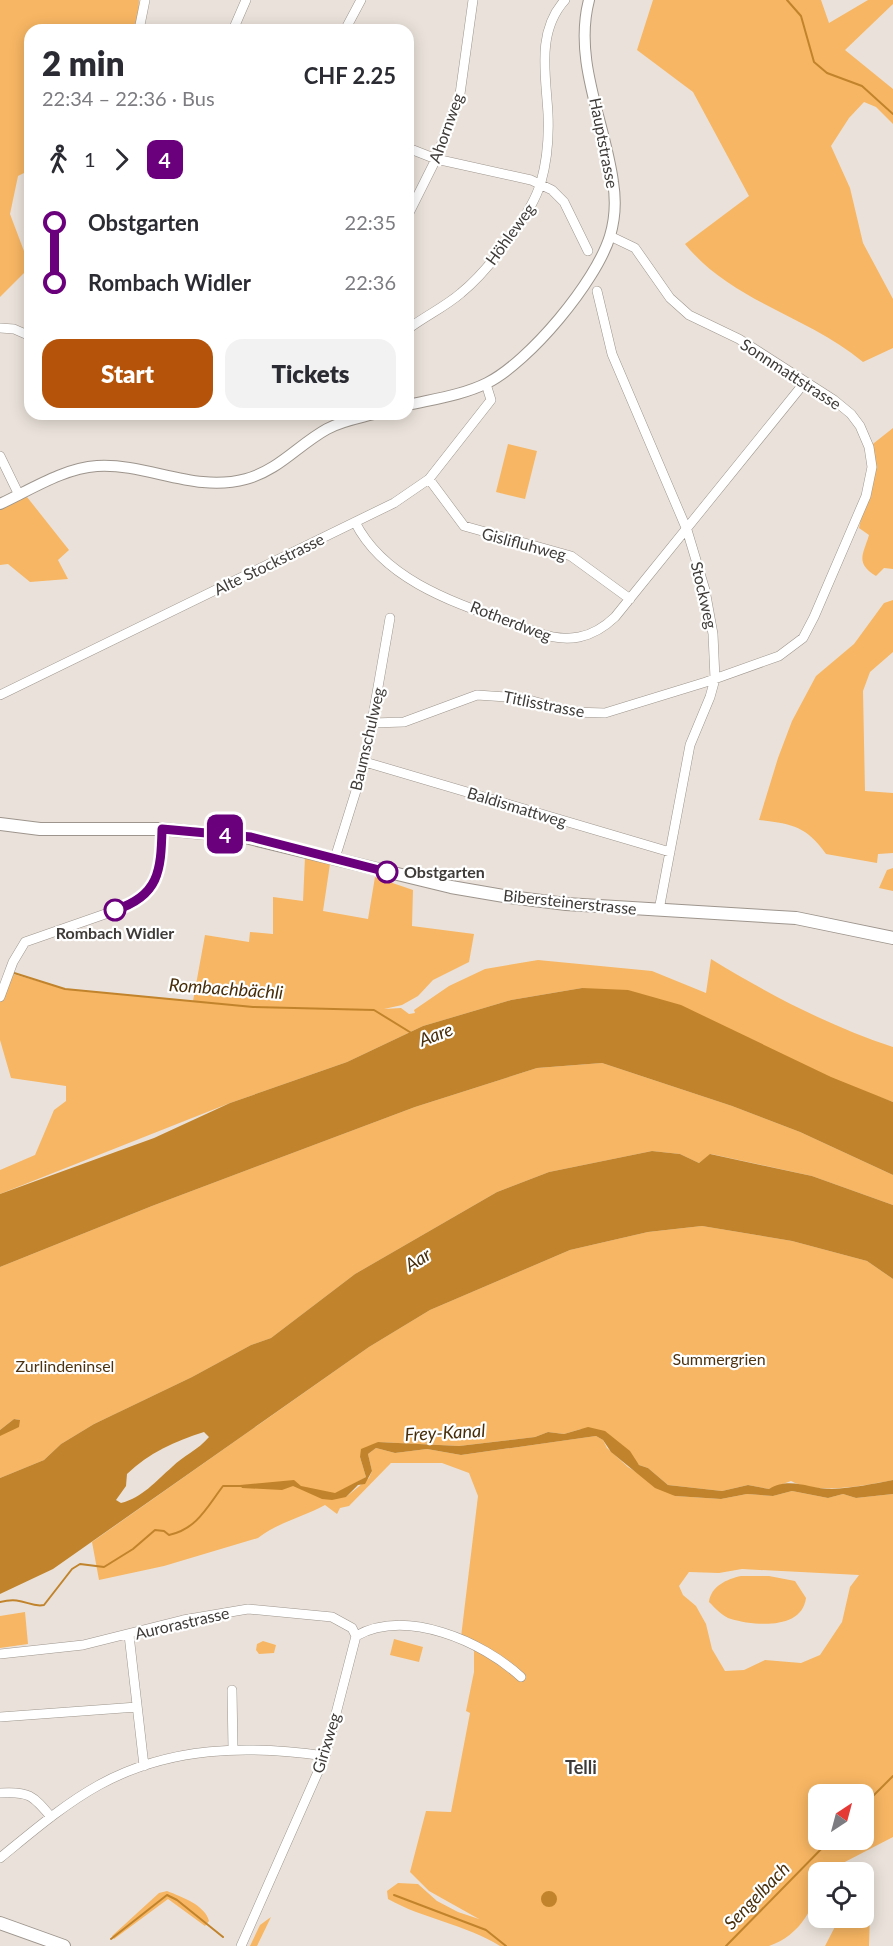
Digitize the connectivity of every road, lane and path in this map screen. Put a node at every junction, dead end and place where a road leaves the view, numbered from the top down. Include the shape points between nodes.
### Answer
1 (145, 0) edge
2 (246, 0) edge
3 (361, 0) edge
4 (472, 0) edge
5 (565, 0) edge
6 (589, 0) edge
7 (140, 24) edge
8 (236, 24) edge
9 (348, 24) edge
10 (414, 150) edge
11 (436, 159) junction
12 (541, 184) junction
13 (414, 203) edge
14 (610, 236) junction
15 (588, 251) dead end
16 (597, 291) dead end
17 (414, 325) edge
18 (0, 328) edge
19 (24, 333) edge
20 (805, 382) junction
21 (486, 384) junction
22 (414, 403) edge
23 (355, 420) edge
24 (0, 456) edge
25 (4, 473) edge
26 (429, 479) junction
27 (19, 495) junction
28 (0, 504) edge
29 (355, 522) junction
30 (687, 530) junction
31 (630, 599) junction
32 (390, 618) dead end
33 (714, 679) junction
34 (0, 695) edge
35 (373, 723) junction
36 (365, 762) junction
37 (0, 824) edge
38 (162, 829) junction
39 (670, 852) junction
40 (335, 858) junction
41 (659, 910) junction
42 (893, 938) edge
43 (0, 997) edge
44 (129, 1635) junction
45 (356, 1636) junction
46 (0, 1654) edge
47 (521, 1677) dead end
48 (232, 1690) dead end
49 (137, 1707) junction
50 (0, 1717) edge
51 (233, 1749) junction
52 (325, 1756) junction
53 (144, 1766) junction
54 (0, 1793) edge
55 (51, 1817) junction
56 (0, 1858) edge
57 (0, 1923) edge
58 (64, 1946) edge
59 (241, 1946) edge

1 - 7 street
2 - 8 street
3 - 9 street
4 - 11 street, Ahornweg via 462,84
5 - 12 street, Höhleweg via 556,10 545,45 548,130
6 - 14 street, Hauptstrasse via 584,25 585,59 613,180
10 - 11 street
11 - 12 street
11 - 13 street, Ahornweg
12 - 15 street via 564,202
12 - 17 street, Höhleweg via 533,204 475,280
14 - 20 street, Sonnmattstrasse via 635,248 670,298 689,315 739,339
14 - 21 street, Hauptstrasse via 583,287 534,346 511,369
16 - 30 street, Stockweg via 616,363
18 - 19 street
20 - 30 street, Rotherdweg
20 - 33 street, Sonnmattstrasse via 834,400 860,426 872,467 866,496 803,638 778,656
21 - 22 street, Hauptstrasse
21 - 26 street, Alte Stockstrasse via 491,399
23 - 27 street via 327,429 279,465 247,479 218,484 190,482 97,466 72,471
24 - 25 street
25 - 27 street
26 - 29 street, Alte Stockstrasse
26 - 31 street, Gislifluhweg via 464,526 571,556
27 - 28 street
29 - 31 street, Rotherdweg via 380,557 410,581 555,638 570,639 596,632
29 - 34 street, Alte Stockstrasse
30 - 31 street, Rotherdweg
30 - 33 street, Stockweg via 710,607
32 - 35 street, Baumschulweg
33 - 35 street, Titlisstrasse via 605,713 572,712 522,698 477,695 404,722
33 - 39 street, Stockweg via 690,745
35 - 36 street, Baumschulweg
36 - 39 street, Baldismattweg
36 - 40 street, Baumschulweg
37 - 38 main road, Bibersteinerstrasse via 40,829
38 - 40 main road, Bibersteinerstrasse via 251,837
38 - 43 street via 158,874 144,898 25,942
39 - 41 street, Stockweg
40 - 41 main road, Bibersteinerstrasse via 451,887 510,897
41 - 42 main road, Bibersteinerstrasse via 796,918
44 - 45 street, Aurorastrasse via 183,1620 248,1609 332,1617 352,1628
44 - 46 street, Aurorastrasse via 83,1645
44 - 49 street
45 - 47 street via 370,1628 395,1626 461,1637 502,1659
45 - 52 street, Girixweg
48 - 51 street
49 - 50 street
49 - 53 street
51 - 52 street via 274,1749
51 - 53 street via 173,1756
52 - 59 street, Girixweg
53 - 55 street via 100,1785
54 - 55 street via 22,1792 33,1797
55 - 56 street
57 - 58 main road

